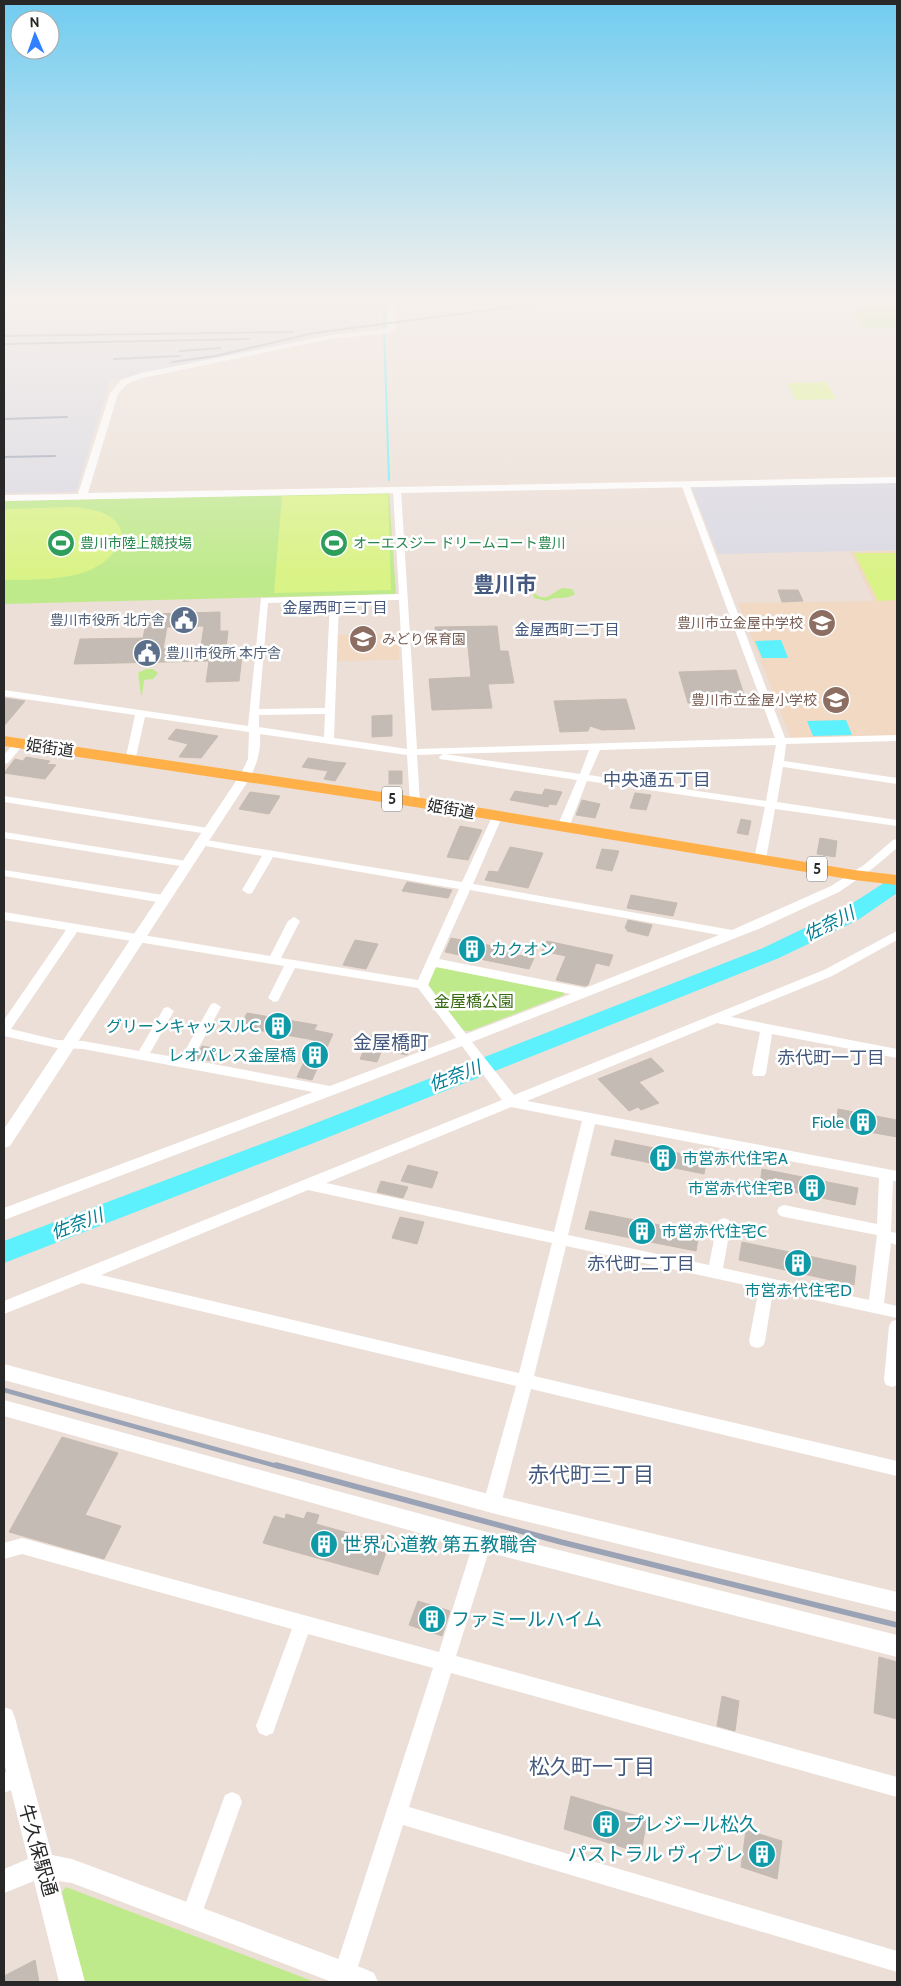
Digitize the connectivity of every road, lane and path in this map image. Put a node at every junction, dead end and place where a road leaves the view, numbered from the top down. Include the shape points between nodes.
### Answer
1 (116, 391) edge
2 (897, 480) edge
3 (685, 484) junction
4 (397, 490) junction
5 (82, 497) junction
6 (4, 498) edge
7 (403, 597) junction
8 (335, 599) junction
9 (4, 693) edge
10 (331, 710) junction
11 (141, 712) junction
12 (254, 712) junction
13 (254, 730) junction
14 (897, 738) edge
15 (329, 741) junction
16 (781, 741) junction
17 (12, 742) edge
18 (596, 746) junction
19 (433, 751) junction
20 (413, 752) junction
21 (4, 761) edge
22 (130, 761) junction
23 (779, 764) junction
24 (584, 777) junction
25 (244, 778) junction
26 (897, 781) edge
27 (4, 799) edge
28 (415, 802) junction
29 (770, 804) junction
30 (497, 817) junction
31 (897, 823) edge
32 (563, 827) junction
33 (4, 835) edge
34 (204, 837) junction
35 (897, 842) edge
36 (269, 854) junction
37 (760, 859) junction
38 (186, 864) junction
39 (4, 873) edge
40 (854, 875) junction
41 (897, 880) edge
42 (465, 886) junction
43 (248, 890) dead end
44 (163, 899) junction
45 (4, 916) edge
46 (294, 922) dead end
47 (74, 928) junction
48 (734, 935) junction
49 (897, 935) edge
50 (137, 938) junction
51 (273, 961) junction
52 (432, 962) junction
53 (291, 964) junction
54 (422, 985) junction
55 (584, 992) junction
56 (274, 998) dead end
57 (215, 1007) dead end
58 (168, 1011) dead end
59 (717, 1019) junction
60 (767, 1029) junction
61 (4, 1031) edge
62 (467, 1044) junction
63 (68, 1045) junction
64 (897, 1054) edge
65 (142, 1056) junction
66 (184, 1064) junction
67 (759, 1073) dead end
68 (330, 1091) junction
69 (512, 1103) junction
70 (590, 1117) junction
71 (4, 1142) edge
72 (892, 1175) edge
73 (309, 1185) junction
74 (784, 1211) dead end
75 (4, 1214) edge
76 (724, 1224) dead end
77 (888, 1235) edge
78 (561, 1239) junction
79 (715, 1273) junction
80 (79, 1276) junction
81 (767, 1284) junction
82 (876, 1307) junction
83 (4, 1308) edge
84 (897, 1312) edge
85 (897, 1326) edge
86 (757, 1340) dead end
87 (4, 1372) edge
88 (892, 1380) dead end
89 (525, 1381) junction
90 (4, 1408) edge
91 (897, 1469) edge
92 (492, 1504) junction
93 (483, 1541) junction
94 (4, 1551) edge
95 (897, 1602) edge
96 (303, 1623) junction
97 (897, 1646) edge
98 (444, 1663) junction
99 (4, 1718) edge
100 (266, 1726) dead end
101 (11, 1780) edge
102 (897, 1787) edge
103 (232, 1802) dead end
104 (397, 1813) junction
105 (41, 1866) junction
106 (4, 1881) edge
107 (191, 1916) junction
108 (897, 1962) edge
109 (350, 1980) edge
110 (72, 1982) edge

1 - 5 street
2 - 3 street
3 - 4 street
3 - 16 street
4 - 5 street
4 - 7 street
5 - 6 street
7 - 8 street
7 - 20 street
8 - 10 street
8 - 12 street via 264,600
9 - 11 street
10 - 12 street
10 - 15 street
11 - 13 street
11 - 22 street
12 - 13 street
13 - 15 street
13 - 25 street via 252,766
14 - 16 street
15 - 20 street
16 - 18 street
16 - 23 street
17 - 21 street
17 - 22 main road, 姫街道 / 5
18 - 19 street
18 - 24 street
19 - 20 street
19 - 24 street via 448,757
20 - 28 street
22 - 25 main road, 姫街道 / 5
23 - 26 street
23 - 29 street
24 - 29 street
24 - 32 street
25 - 28 main road, 姫街道 / 5
25 - 34 street
27 - 34 street
28 - 30 main road, 姫街道 / 5
29 - 31 street
29 - 37 street
30 - 32 main road, 姫街道 / 5
30 - 42 street
32 - 37 main road, 姫街道 / 5
33 - 38 street
34 - 36 street
34 - 38 street
35 - 40 street
36 - 42 street
36 - 43 street
37 - 40 main road, 姫街道 / 5
38 - 44 street
39 - 44 street
40 - 41 main road, 姫街道 / 5
40 - 48 street via 808,902
42 - 48 street
42 - 52 street
44 - 50 street
45 - 47 street
46 - 51 street
47 - 50 street
47 - 61 street
48 - 55 street
49 - 59 street via 828,973
50 - 51 street
50 - 63 street
51 - 53 street
52 - 54 street
52 - 55 street
53 - 54 street
53 - 56 street
54 - 62 street
55 - 62 street
57 - 66 street
58 - 65 street
59 - 60 street
59 - 69 street
60 - 64 street
60 - 67 street
61 - 63 street
62 - 68 street
62 - 69 street
63 - 65 street
63 - 71 street
65 - 66 street
66 - 68 street
68 - 75 street
69 - 70 street
69 - 73 street
70 - 72 street
70 - 78 street
72 - 77 street
73 - 78 street
73 - 80 street
74 - 77 street
76 - 79 street
77 - 82 street
78 - 79 street
78 - 89 street
79 - 81 street
80 - 83 street
80 - 89 street
81 - 82 street
81 - 86 street
82 - 84 street
85 - 88 street
87 - 92 street
89 - 91 street
89 - 92 street
90 - 93 street
92 - 95 street
93 - 97 street
93 - 98 street
94 - 96 street via 22,1546
96 - 98 street
96 - 100 street
98 - 102 street
98 - 104 street
99 - 101 street, 牛久保駅通
101 - 105 street, 牛久保駅通
103 - 107 street
104 - 108 street
104 - 109 street
105 - 106 street
105 - 107 street via 72,1871
105 - 110 street, 牛久保駅通 via 55,1907
107 - 109 street

